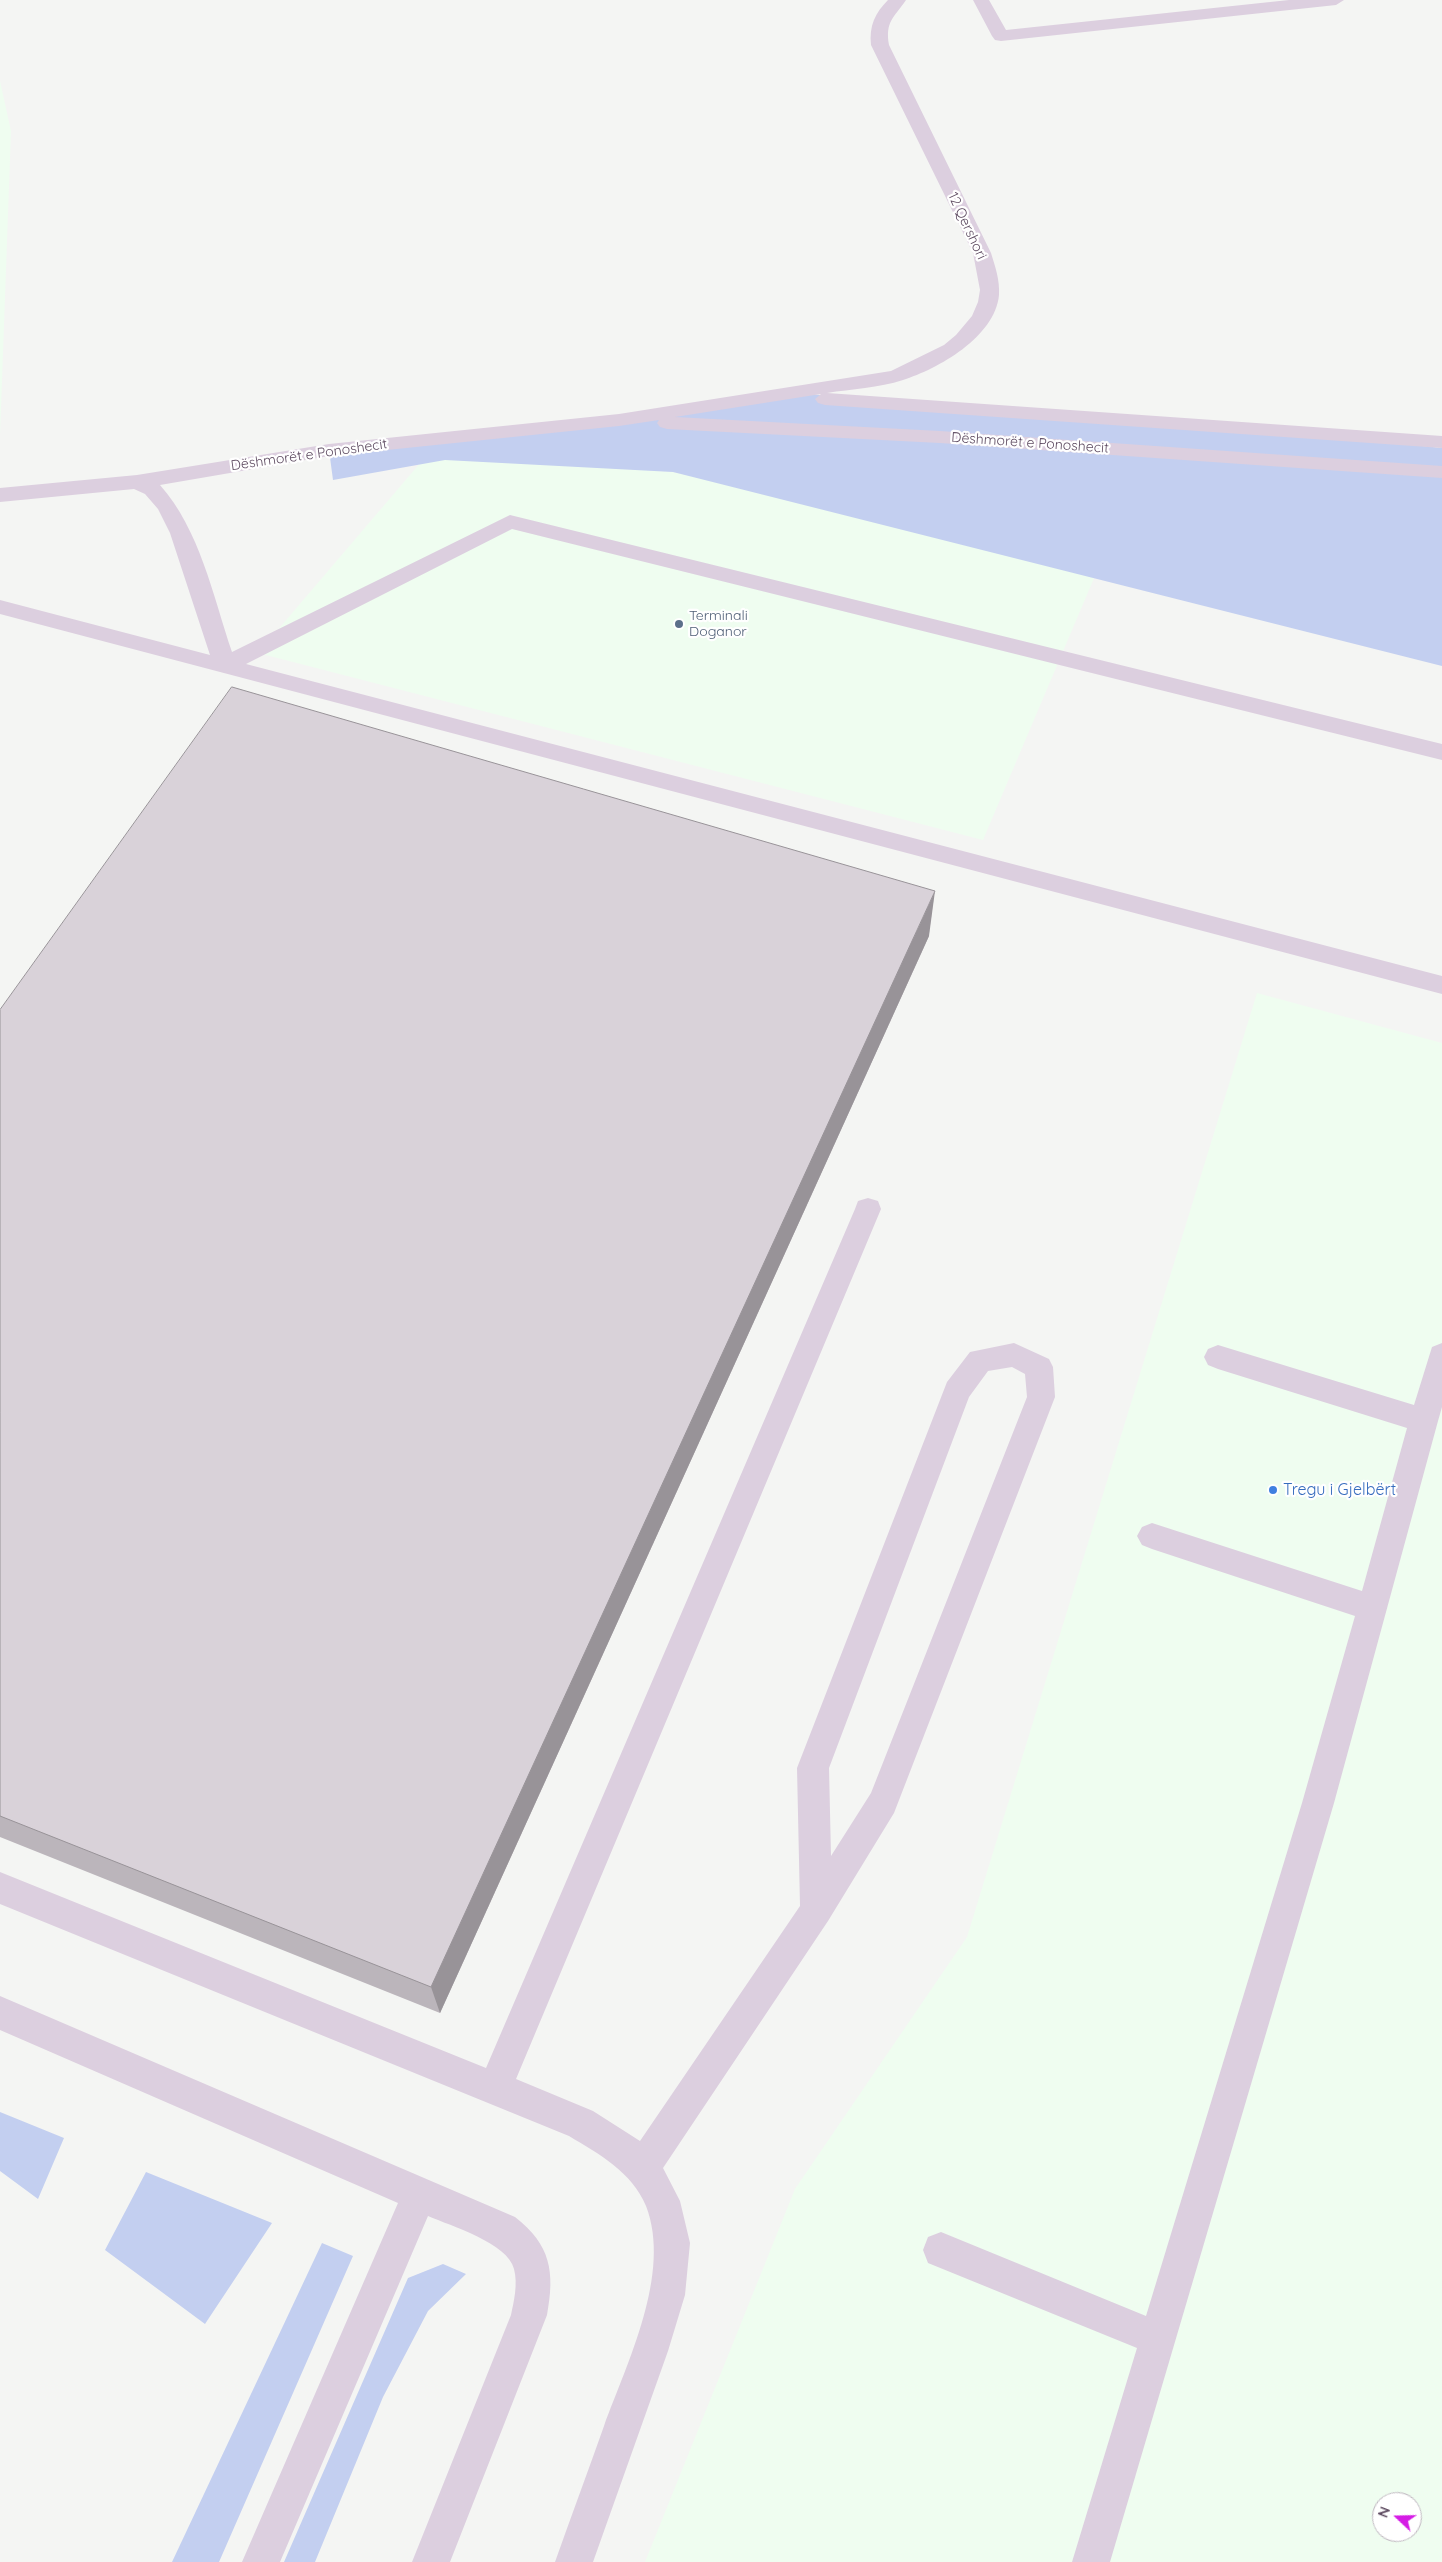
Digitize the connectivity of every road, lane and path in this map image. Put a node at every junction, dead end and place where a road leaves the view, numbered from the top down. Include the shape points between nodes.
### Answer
1 (898, 0) edge
2 (981, 0) edge
3 (1336, 0) edge
4 (777, 393) junction
5 (618, 420) junction
6 (1442, 442) edge
7 (1442, 472) edge
8 (137, 482) junction
9 (0, 495) edge
10 (0, 607) edge
11 (225, 665) junction
12 (1442, 752) edge
13 (1442, 985) edge
14 (868, 1209) dead end
15 (1442, 1355) edge
16 (1218, 1357) dead end
17 (1424, 1421) junction
18 (1152, 1536) dead end
19 (1372, 1608) junction
20 (0, 1888) edge
21 (816, 1910) junction
22 (0, 2013) edge
23 (495, 2088) junction
24 (643, 2167) junction
25 (420, 2194) junction
26 (942, 2250) dead end
27 (1158, 2339) junction
28 (261, 2562) edge
29 (431, 2562) edge
30 (574, 2562) edge
31 (1091, 2562) edge

1 - 4 street, 12 Qershori via 882,18 877,32 880,46 982,253 988,276 988,301 978,322 959,344 931,362 896,376
2 - 3 street via 1001,36
4 - 5 street, Dëshmorët e Ponoshecit
4 - 6 street, Dëshmorët e Ponoshecit
5 - 7 street, Dëshmorët e Ponoshecit via 940,437
5 - 8 street, Dëshmorët e Ponoshecit via 329,450
8 - 9 street, Dëshmorët e Ponoshecit
8 - 11 street via 152,490 168,506 181,533
10 - 11 street
11 - 12 street via 510,522
11 - 13 street
14 - 23 street
15 - 17 street
16 - 17 street
17 - 19 street
18 - 19 street
19 - 27 street via 1318,1803
20 - 23 street
21 - 21 street via 883,1802 1041,1397 1039,1367 1014,1356 980,1360 957,1391 813,1768
21 - 24 street
22 - 25 street
23 - 24 street via 581,2123 616,2144
24 - 30 street via 662,2201 672,2243 667,2295
25 - 28 street
25 - 29 street via 502,2230 520,2242 531,2260 535,2287 529,2315
26 - 27 street
27 - 31 street

